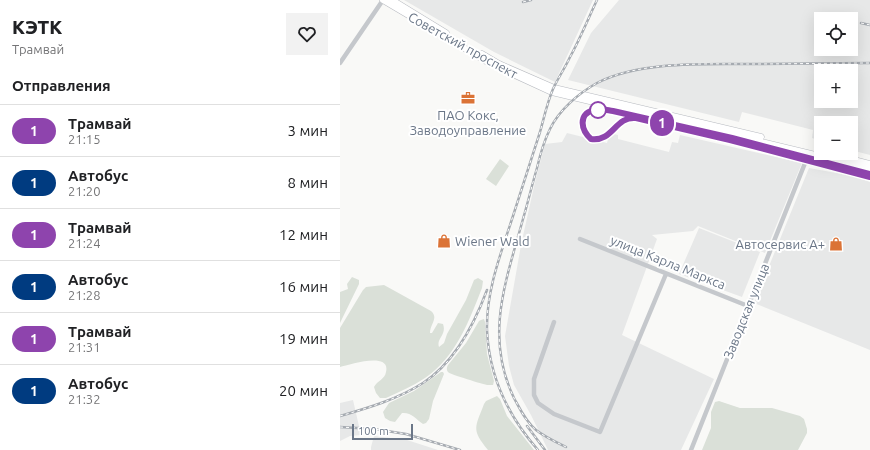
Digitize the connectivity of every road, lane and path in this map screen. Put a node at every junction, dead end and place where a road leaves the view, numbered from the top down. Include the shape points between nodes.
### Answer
1 (383, 0) edge
2 (392, 0) edge
3 (340, 63) edge
4 (809, 151) junction
5 (814, 151) edge
6 (854, 160) edge
7 (870, 164) edge
8 (870, 168) edge
9 (580, 239) dead end
10 (666, 274) junction
11 (748, 306) junction
12 (554, 322) dead end
13 (691, 450) edge

1 - 3 street
1 - 4 main road, Советский проспект via 491,64 552,92
2 - 4 main road, Советский проспект via 499,64 554,88
4 - 5 main road, Советский проспект
4 - 8 main road, Советский проспект
4 - 11 street, Заводская улица
6 - 7 main road
9 - 10 street, улица Карла Маркса
10 - 11 street, улица Карла Маркса
10 - 12 street via 600,432 554,414 538,403 534,395 534,379
11 - 13 street, Заводская улица

